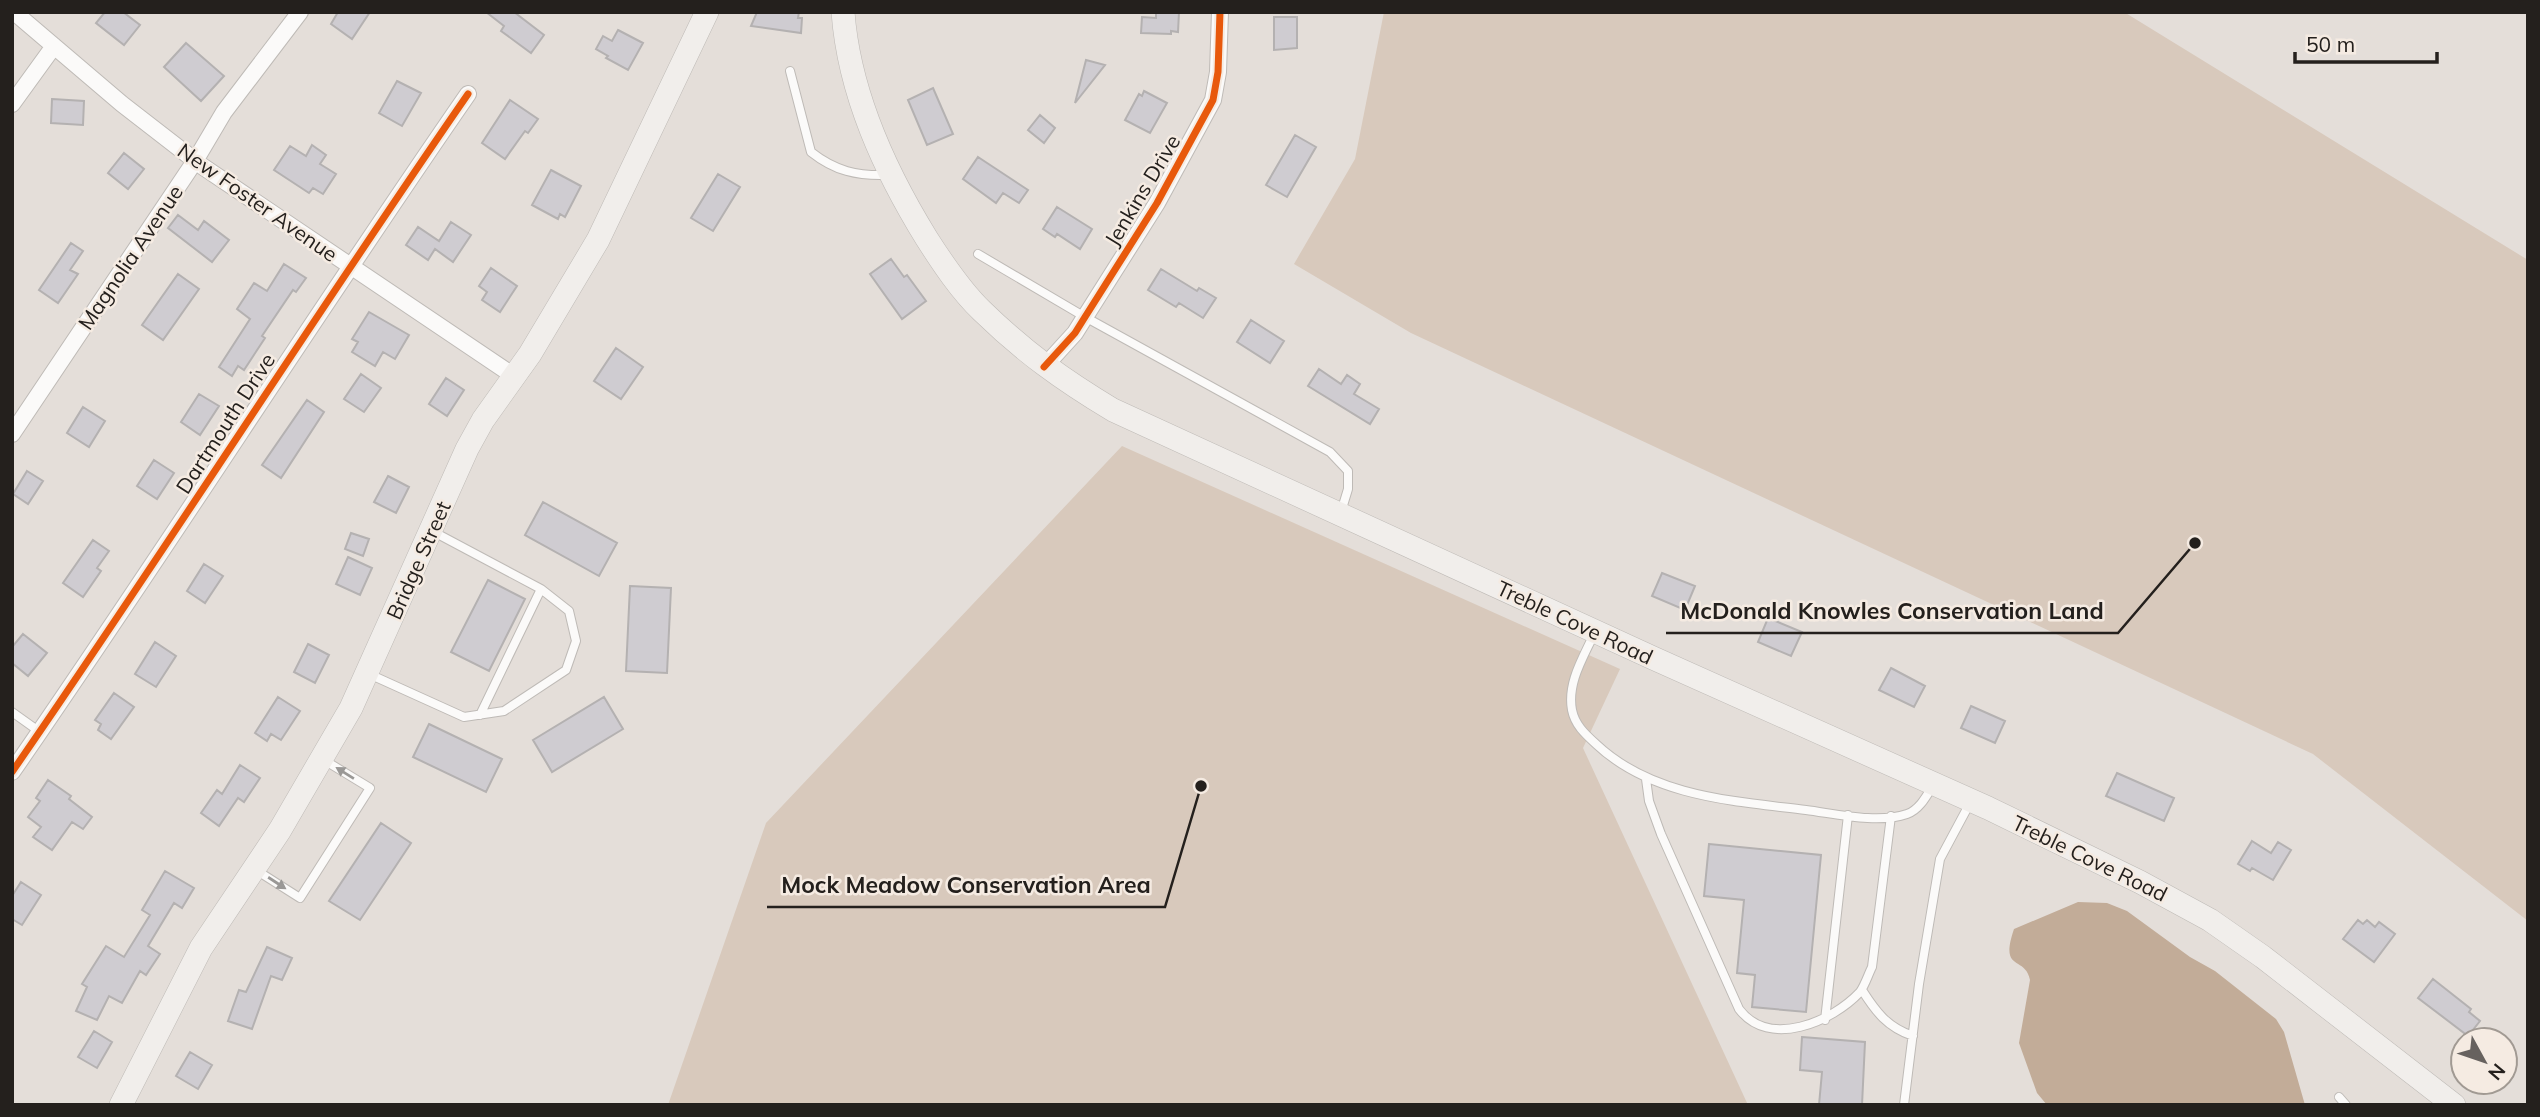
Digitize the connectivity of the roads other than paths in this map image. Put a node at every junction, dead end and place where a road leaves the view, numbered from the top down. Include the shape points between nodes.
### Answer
1 (14, 12) edge
2 (300, 12) edge
3 (707, 12) edge
4 (842, 12) edge
5 (1220, 12) edge
6 (54, 46) junction
7 (790, 71) dead end
8 (468, 94) dead end
9 (12, 104) edge
10 (195, 161) junction
11 (890, 175) junction
12 (978, 254) dead end
13 (350, 265) junction
14 (1085, 317) junction
15 (1044, 367) junction
16 (514, 376) junction
17 (12, 435) edge
18 (1340, 514) junction
19 (432, 530) junction
20 (541, 589) junction
21 (1595, 632) junction
22 (367, 673) junction
23 (12, 712) edge
24 (480, 715) junction
25 (40, 732) junction
26 (321, 758) junction
27 (12, 772) edge
28 (1646, 779) junction
29 (1934, 783) junction
30 (1972, 801) junction
31 (1848, 816) junction
32 (1891, 816) junction
33 (254, 868) junction
34 (1862, 990) junction
35 (1825, 1020) junction
36 (1913, 1036) junction
37 (2339, 1097) dead end
38 (121, 1105) edge
39 (1904, 1105) edge
40 (2346, 1105) edge
41 (2454, 1105) edge

1 - 6 street, New Foster Avenue
2 - 10 street, Magnolia Avenue via 224,112
3 - 16 main road, Bridge Street via 598,240
4 - 11 main road, Treble Cove Road via 867,122
5 - 14 street, Jenkins Drive via 1213,100 1157,203
6 - 9 street
6 - 10 street, New Foster Avenue
7 - 11 lane via 811,152 839,170
8 - 13 street, Dartmouth Drive
10 - 13 street, New Foster Avenue
10 - 17 street, Magnolia Avenue
11 - 15 main road, Treble Cove Road via 941,261 979,309
12 - 14 lane
13 - 16 street, New Foster Avenue
13 - 25 street, Dartmouth Drive
14 - 15 street, Jenkins Drive
14 - 18 lane via 1330,452 1348,471
15 - 18 main road, Treble Cove Road via 1113,410
16 - 19 main road, Bridge Street via 467,449
18 - 21 main road, Treble Cove Road
19 - 20 lane
19 - 22 main road, Bridge Street
20 - 24 lane
20 - 24 lane via 569,611 576,641 566,670 504,711
21 - 28 lane via 1571,686 1572,711 1581,730 1605,753
21 - 29 main road, Treble Cove Road
22 - 24 lane via 464,717
22 - 26 main road, Bridge Street
23 - 25 lane
25 - 27 street, Dartmouth Drive
26 - 33 main road, Bridge Street
33 -> 26 lane via 300,898 370,788
28 - 31 lane via 1711,798
28 - 35 lane via 1661,834 1739,1009 1758,1024 1780,1028
29 - 30 main road, Treble Cove Road
29 - 32 lane via 1924,801 1909,814
30 - 36 lane via 1940,859
30 - 41 main road, Treble Cove Road via 2210,920
31 - 32 lane
31 - 35 lane
32 - 34 lane via 1872,967
33 - 38 main road, Bridge Street via 201,948
34 - 35 lane
34 - 36 lane via 1887,1024
36 - 39 lane
37 - 40 lane

